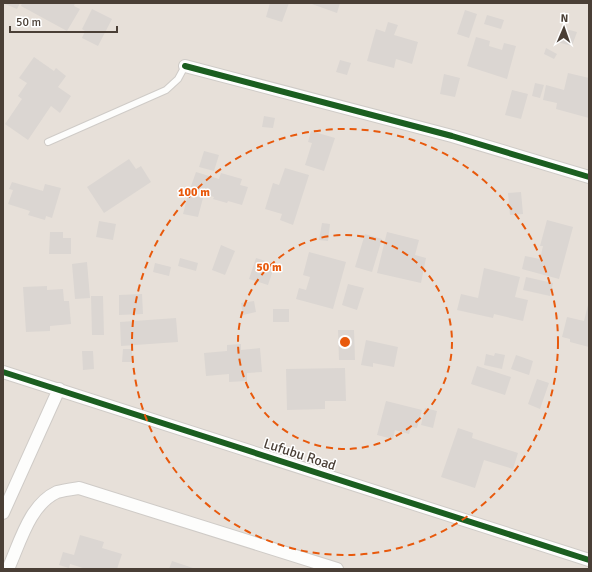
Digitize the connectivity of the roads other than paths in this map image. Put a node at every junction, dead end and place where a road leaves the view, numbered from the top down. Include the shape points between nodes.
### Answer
1 (185, 66) joint
2 (48, 142) dead end
3 (589, 177) edge
4 (3, 372) edge
5 (59, 389) junction
6 (3, 513) edge
7 (589, 560) edge
8 (8, 569) edge
9 (337, 569) edge

1 - 2 lane via 178,79 166,90
1 - 3 street via 452,136
4 - 5 street, Lufubu Road
5 - 6 street
5 - 7 street, Lufubu Road
8 - 9 street via 33,514 43,501 58,492 79,488

